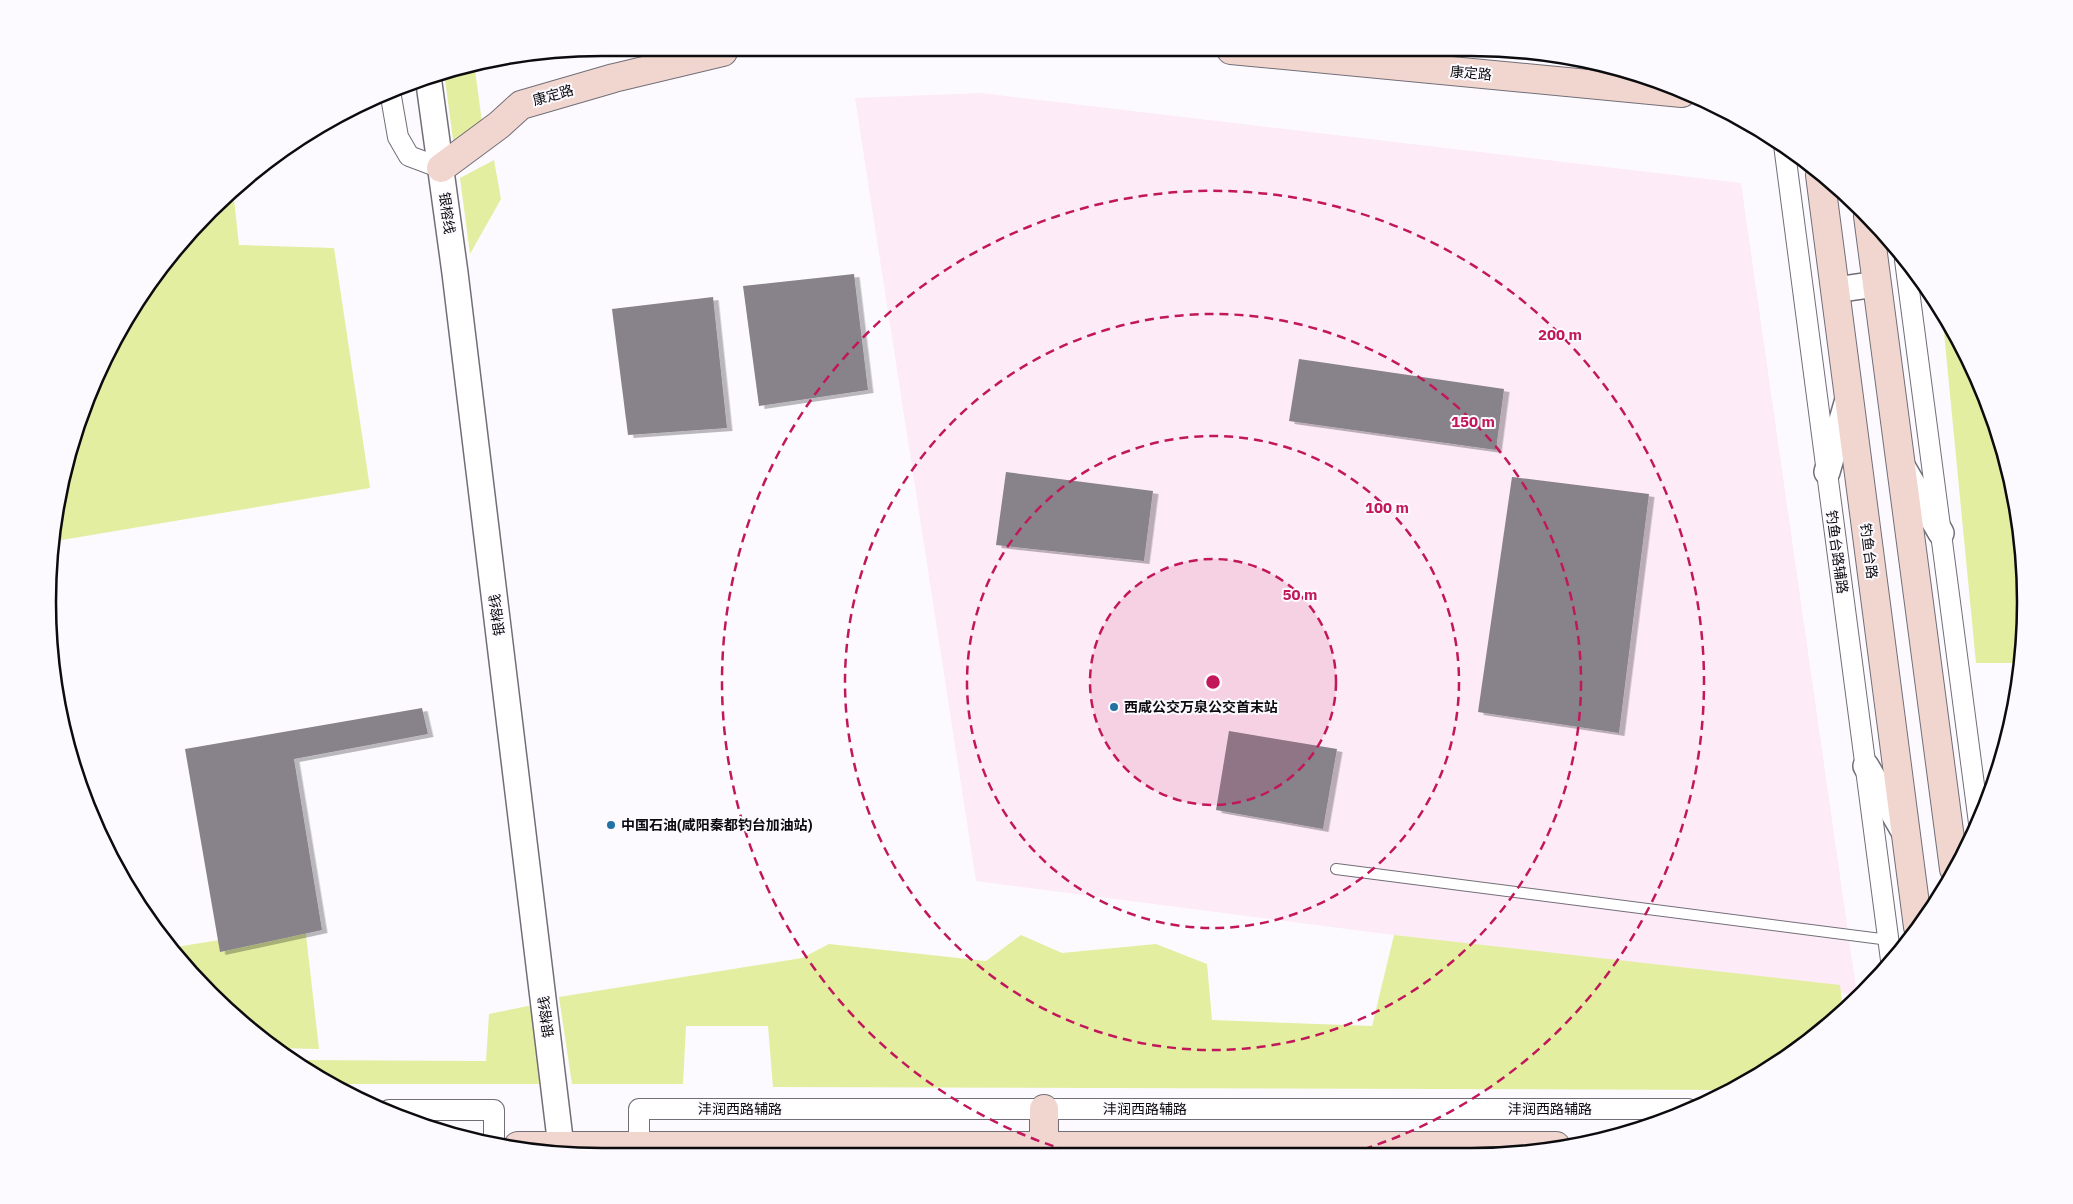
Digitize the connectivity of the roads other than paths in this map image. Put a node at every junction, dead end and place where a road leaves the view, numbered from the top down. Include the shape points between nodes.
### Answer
1 (630, 56) edge
2 (706, 56) edge
3 (1294, 56) edge
4 (1485, 56) edge
5 (1555, 63) edge
6 (429, 84) edge
7 (1662, 91) edge
8 (391, 99) edge
9 (499, 125) junction
10 (1785, 156) edge
11 (441, 168) junction
12 (1821, 184) edge
13 (1870, 230) edge
14 (1906, 272) edge
15 (1877, 284) junction
16 (1835, 290) junction
17 (1849, 396) junction
18 (1901, 465) junction
19 (1827, 472) junction
20 (1941, 533) junction
21 (1866, 766) junction
22 (1977, 806) edge
23 (1906, 836) junction
24 (1953, 858) edge
25 (1336, 869) dead end
26 (1917, 917) edge
27 (1890, 950) edge
28 (1044, 1109) junction
29 (1672, 1109) edge
30 (403, 1110) edge
31 (494, 1137) edge
32 (562, 1146) edge
33 (640, 1146) junction
34 (1044, 1146) junction
35 (1516, 1146) edge
36 (601, 1148) edge

1 - 9 main road, 康定路 via 515,90
2 - 9 main road, 康定路 via 520,105
3 - 7 main road, 康定路
4 - 5 main road, 康定路
6 - 11 street, 银榕线
8 - 11 street via 398,137 409,156
9 - 11 main road
10 - 19 street, 钓鱼台路辅路
11 - 32 street, 银榕线
12 - 16 main road, 钓鱼台路
13 - 15 main road
14 - 20 street
15 - 16 street
15 - 18 main road
16 - 17 main road, 钓鱼台路
17 - 19 street
17 - 23 main road, 钓鱼台路
18 - 20 street
18 - 24 main road
19 - 21 street, 钓鱼台路辅路
20 - 22 street
21 - 23 street
21 - 27 street, 钓鱼台路辅路
23 - 26 main road, 钓鱼台路
25 - 27 lane
28 - 29 street, 沣润西路辅路
28 - 33 street, 沣润西路辅路 via 640,1109
28 - 34 main road
30 - 31 street via 494,1110
33 - 34 main road
33 - 36 main road
34 - 35 main road

